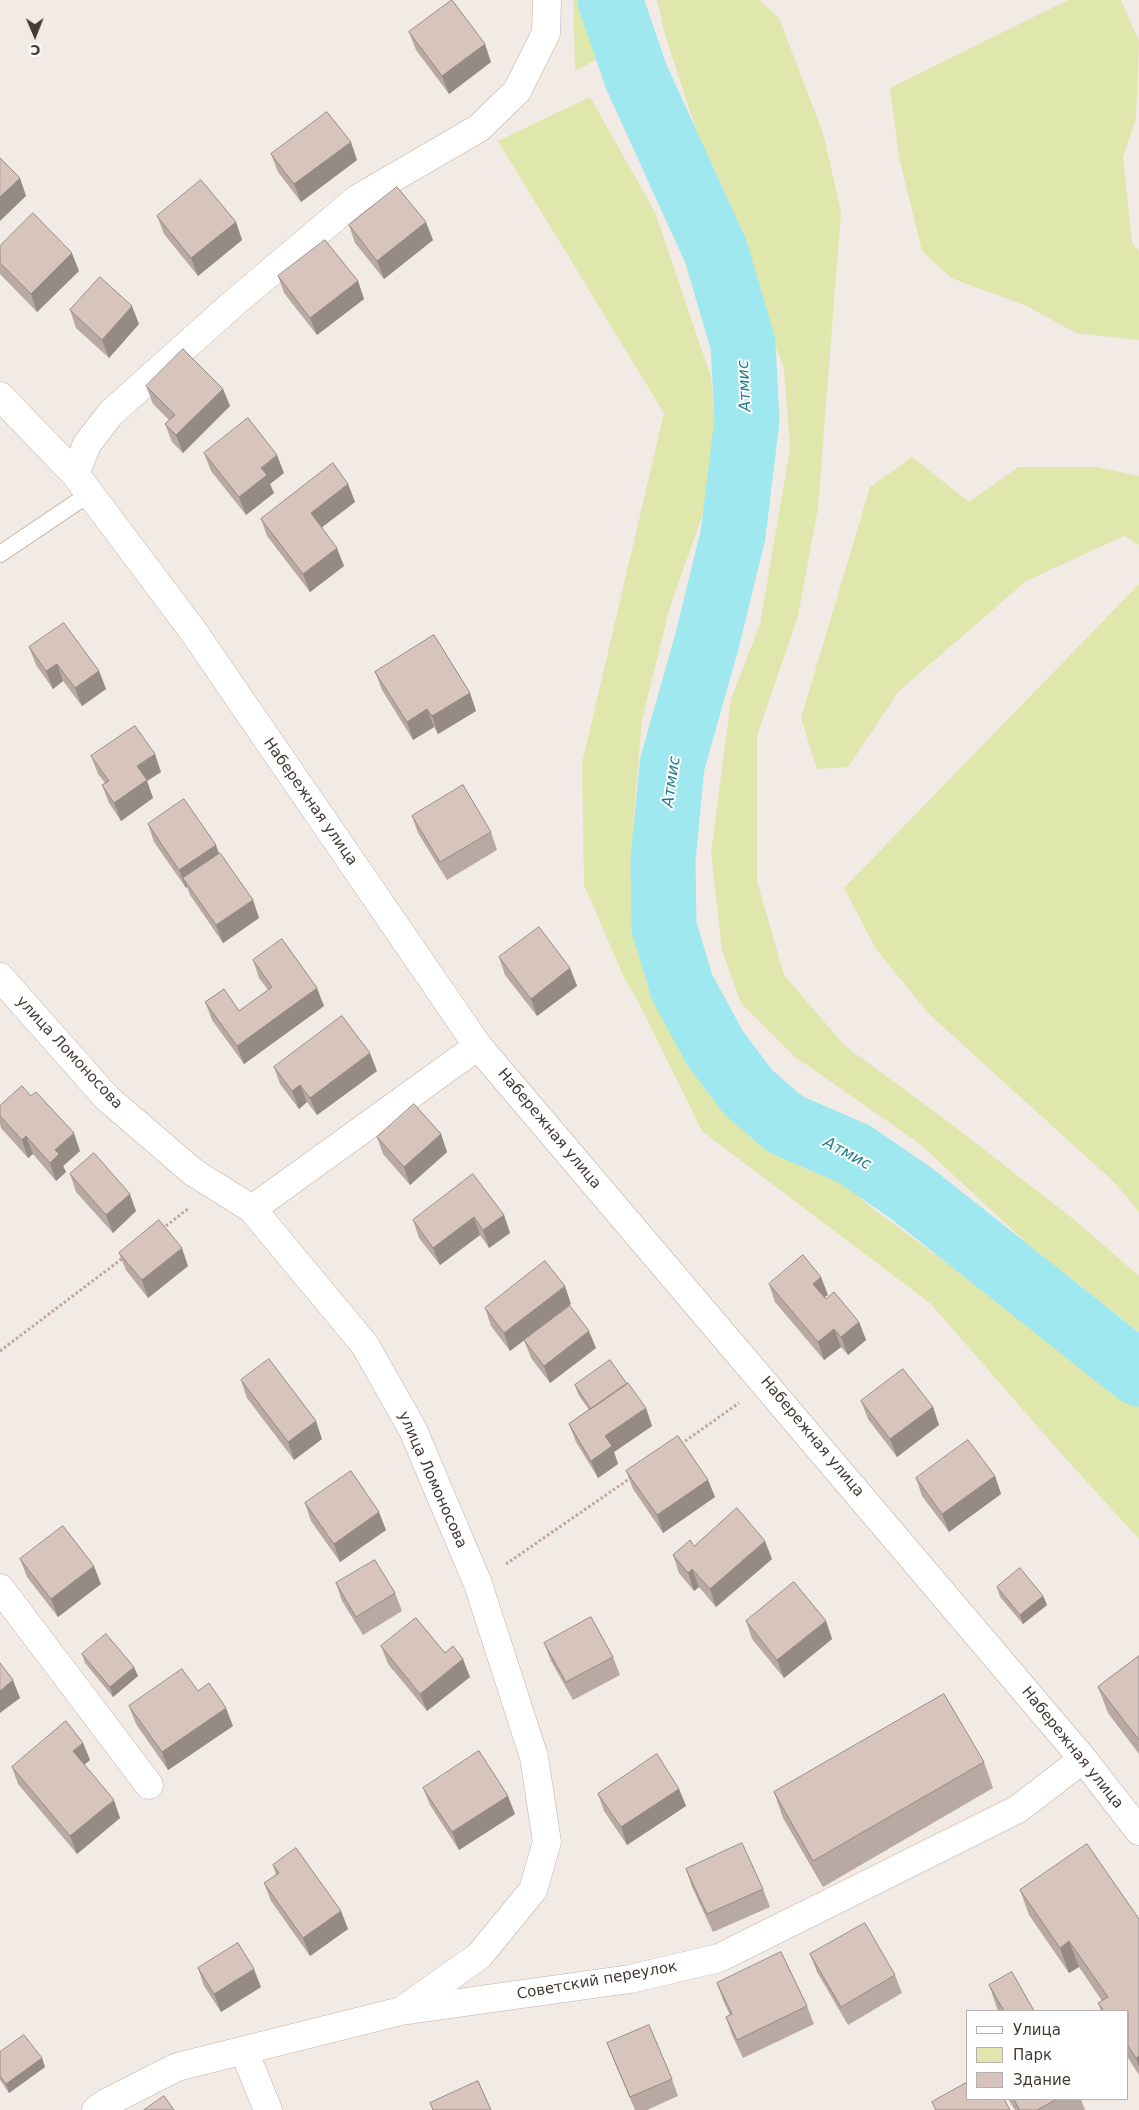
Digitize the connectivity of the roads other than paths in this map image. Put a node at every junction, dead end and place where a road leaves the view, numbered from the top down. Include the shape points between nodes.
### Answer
1 (547, 0) edge
2 (0, 396) edge
3 (82, 484) junction
4 (0, 554) edge
5 (0, 977) edge
6 (478, 1046) junction
7 (252, 1209) junction
8 (1, 1591) edge
9 (1083, 1759) junction
10 (149, 1785) dead end
11 (1139, 1831) edge
12 (400, 2012) junction
13 (244, 2051) junction
14 (96, 2110) edge
15 (268, 2110) edge

1 - 3 street via 546,32 517,90 479,128 357,199 111,413 87,444
2 - 3 street, Набережная улица
3 - 4 lane
3 - 6 street, Набережная улица via 192,631
5 - 7 street, улица Ломоносова via 107,1098 193,1172
6 - 7 street
6 - 9 street, Набережная улица
7 - 12 street, улица Ломоносова via 366,1345 413,1430 478,1584 534,1758 547,1842 533,1890 479,1956
8 - 10 street
9 - 11 street, Набережная улица
9 - 12 street, Советский переулок via 1018,1809 719,1958 630,1979
12 - 13 street, Советский переулок
13 - 14 street, Советский переулок via 177,2068
13 - 15 street

